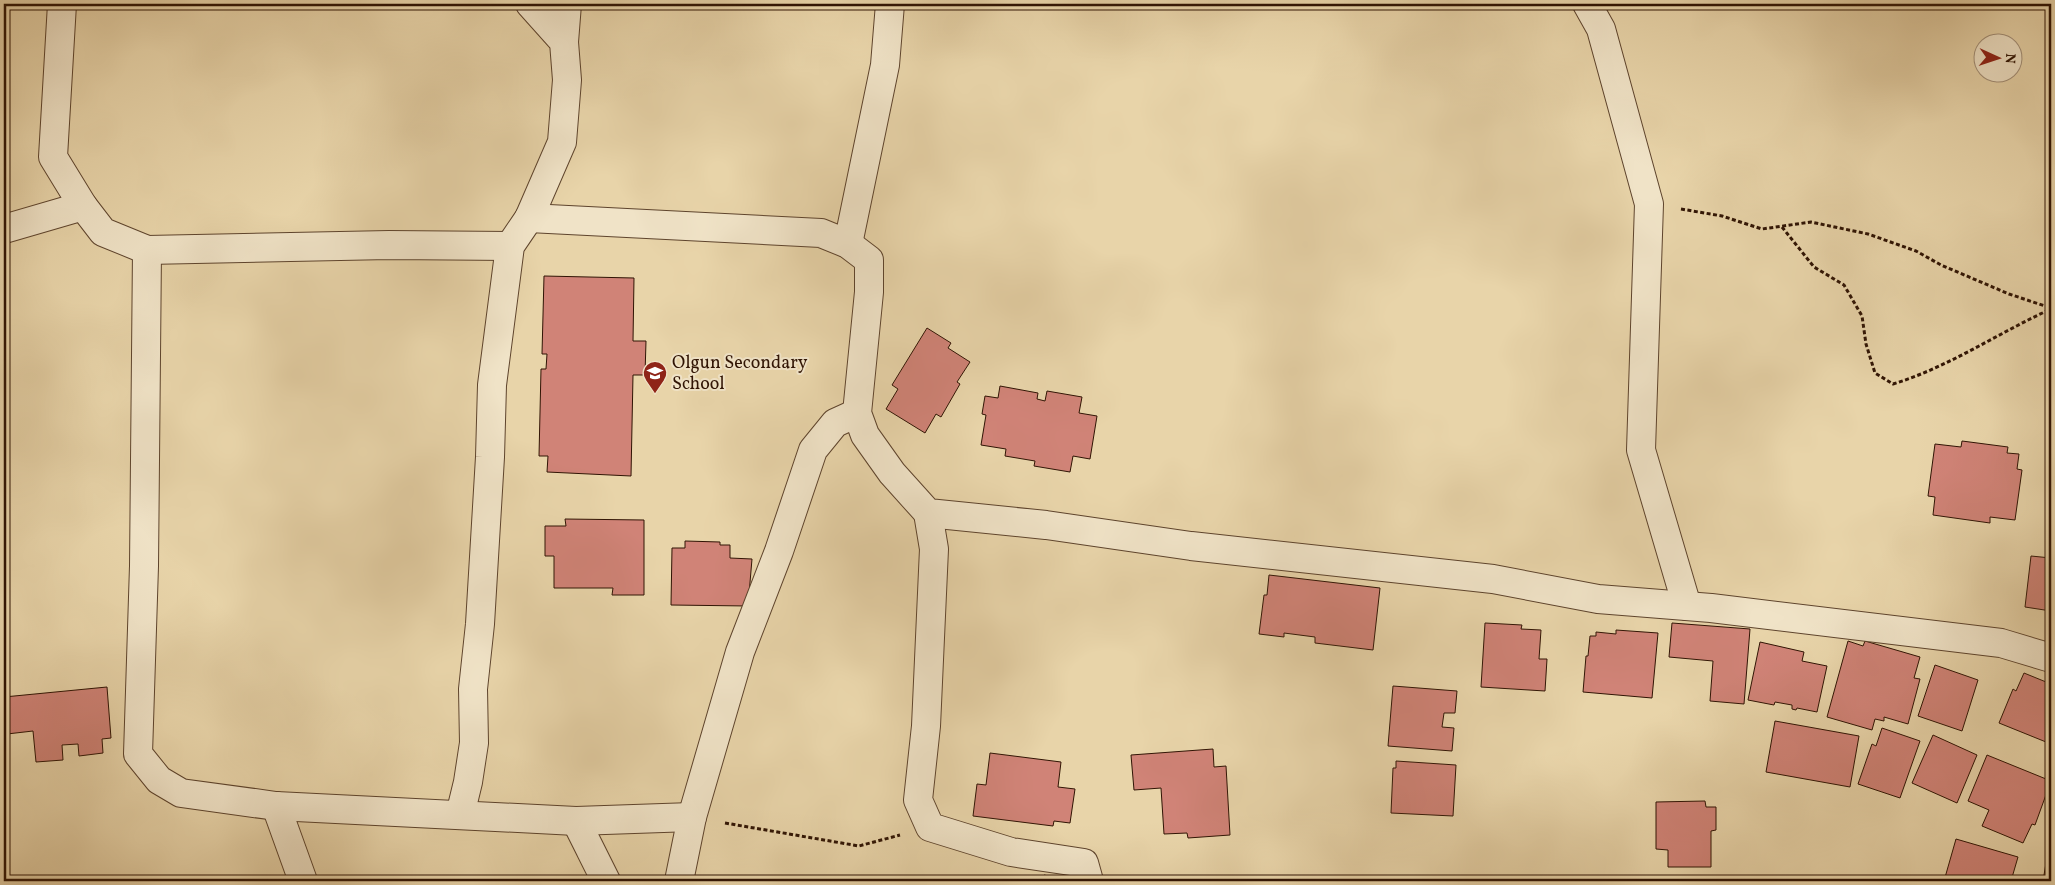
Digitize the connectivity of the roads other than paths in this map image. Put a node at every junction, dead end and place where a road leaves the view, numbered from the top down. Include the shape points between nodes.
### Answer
1 (62, 4) edge
2 (530, 4) edge
3 (567, 4) edge
4 (890, 4) edge
5 (1586, 4) edge
6 (564, 42) junction
7 (83, 206) junction
8 (529, 218) junction
9 (4, 229) edge
10 (848, 244) junction
11 (510, 246) junction
12 (147, 250) junction
13 (857, 413) junction
14 (928, 512) junction
15 (1687, 606) junction
16 (2051, 658) edge
17 (276, 806) junction
18 (460, 814) junction
19 (692, 817) junction
20 (576, 821) junction
21 (303, 881) edge
22 (606, 881) edge
23 (679, 881) edge
24 (1089, 881) edge

1 - 7 street via 53,157
2 - 6 street
3 - 6 street
4 - 10 street via 885,65
5 - 15 street via 1601,29 1649,204 1640,450
6 - 8 street via 567,80 562,142
7 - 9 street
7 - 12 street via 103,232
8 - 10 street via 821,233
8 - 11 street
10 - 13 street via 869,260 869,292
11 - 12 street
11 - 18 street via 492,385 480,624 473,689 474,743
12 - 17 street via 144,566 138,754 159,780 181,793
13 - 14 street via 865,435 892,473
13 - 19 street via 835,423 813,450 740,652
14 - 15 street via 1191,546 1493,579 1598,599
14 - 24 street via 934,549 926,726 918,800 930,827 1010,852 1084,863
15 - 16 street via 2002,643
17 - 18 street
17 - 21 street
18 - 20 street
19 - 20 street
19 - 23 street
20 - 22 street

